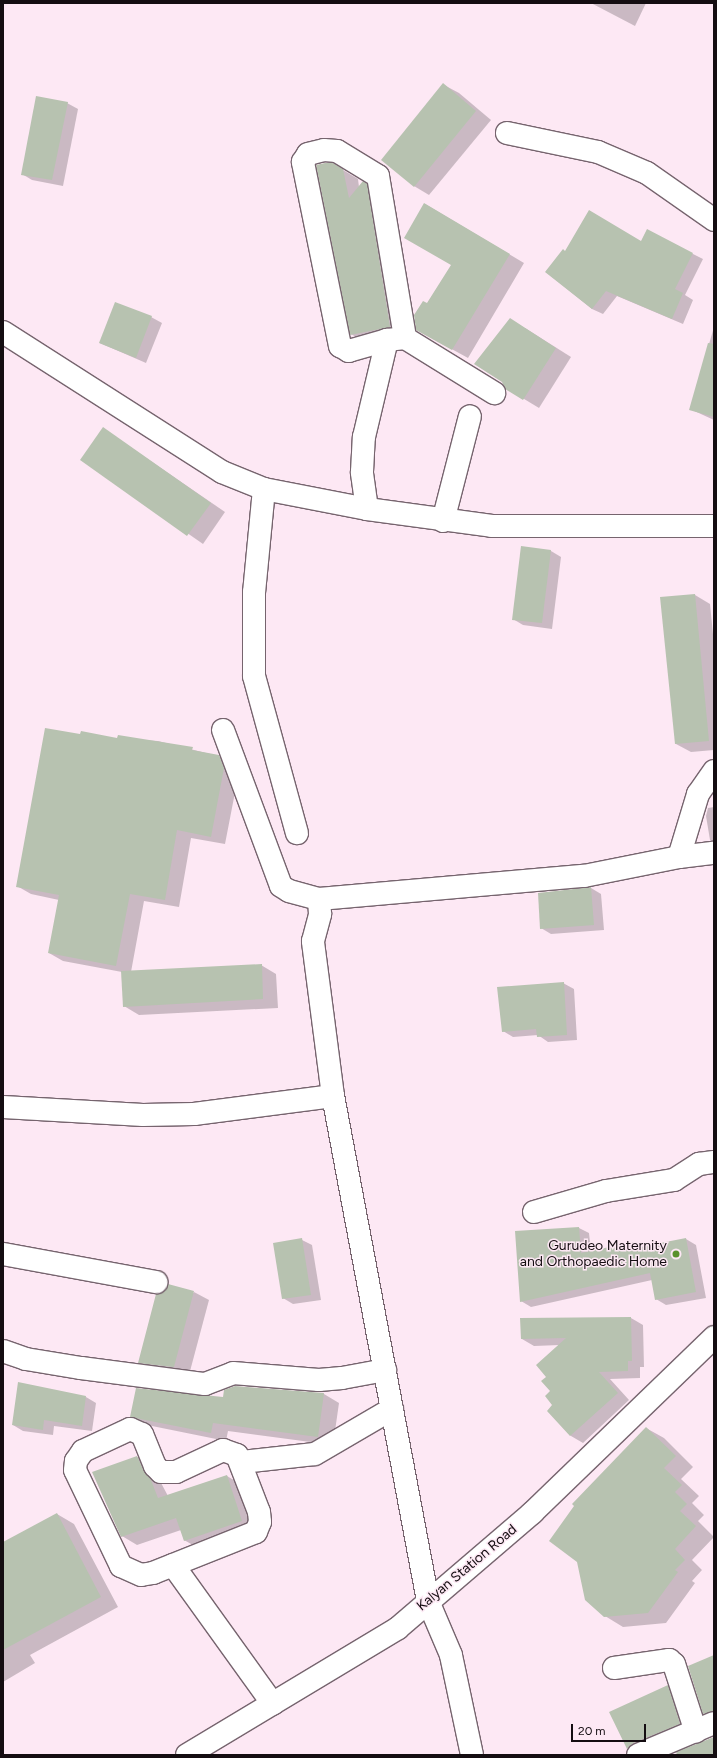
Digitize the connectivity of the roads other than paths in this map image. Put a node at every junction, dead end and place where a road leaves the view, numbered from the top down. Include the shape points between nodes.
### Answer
1 (507, 133) dead end
2 (714, 220) edge
3 (3, 332) edge
4 (396, 339) junction
5 (494, 393) dead end
6 (470, 416) dead end
7 (264, 489) junction
8 (367, 509) junction
9 (443, 521) junction
10 (714, 526) edge
11 (223, 730) dead end
12 (714, 771) edge
13 (297, 833) dead end
14 (714, 853) edge
15 (679, 857) junction
16 (319, 899) junction
17 (333, 1096) junction
18 (3, 1107) edge
19 (714, 1162) edge
20 (534, 1212) dead end
21 (3, 1254) edge
22 (156, 1282) dead end
23 (714, 1337) edge
24 (3, 1351) edge
25 (385, 1370) junction
26 (392, 1408) junction
27 (242, 1462) junction
28 (173, 1565) junction
29 (428, 1601) junction
30 (614, 1668) dead end
31 (272, 1704) junction
32 (705, 1727) edge
33 (663, 1750) edge
34 (186, 1755) edge
35 (472, 1755) edge
36 (638, 1755) edge

1 - 2 street via 598,152 647,173
3 - 7 street via 222,472
4 - 4 street via 348,351 340,346 303,162 308,154 324,150 336,151 378,176
4 - 5 street
4 - 8 street via 364,437 362,472
6 - 9 street
7 - 8 street
7 - 13 street via 254,592 254,676
8 - 9 street
9 - 10 street via 520,527
11 - 16 street via 281,886 289,891
12 - 15 street via 698,794
14 - 15 street
15 - 16 street via 584,876
16 - 17 street via 320,914 313,941
17 - 18 street via 194,1114
17 - 25 street
19 - 20 street via 699,1164 674,1180 606,1191
21 - 22 street
23 - 29 street, Kalyan Station Road via 532,1513
24 - 25 street via 26,1359 205,1384 233,1373 319,1380
25 - 26 street
26 - 27 street via 315,1454
26 - 29 street
27 - 28 street via 259,1512 260,1522 256,1532
27 - 28 street via 230,1451 223,1450 176,1472 161,1472 155,1466 142,1434 130,1429 83,1451 76,1461 75,1470 121,1566 141,1575
28 - 31 street
29 - 31 street, Kalyan Station Road via 398,1628
29 - 35 street via 451,1655
30 - 32 street via 670,1660
31 - 34 street, Kalyan Station Road
32 - 33 street
33 - 36 street

